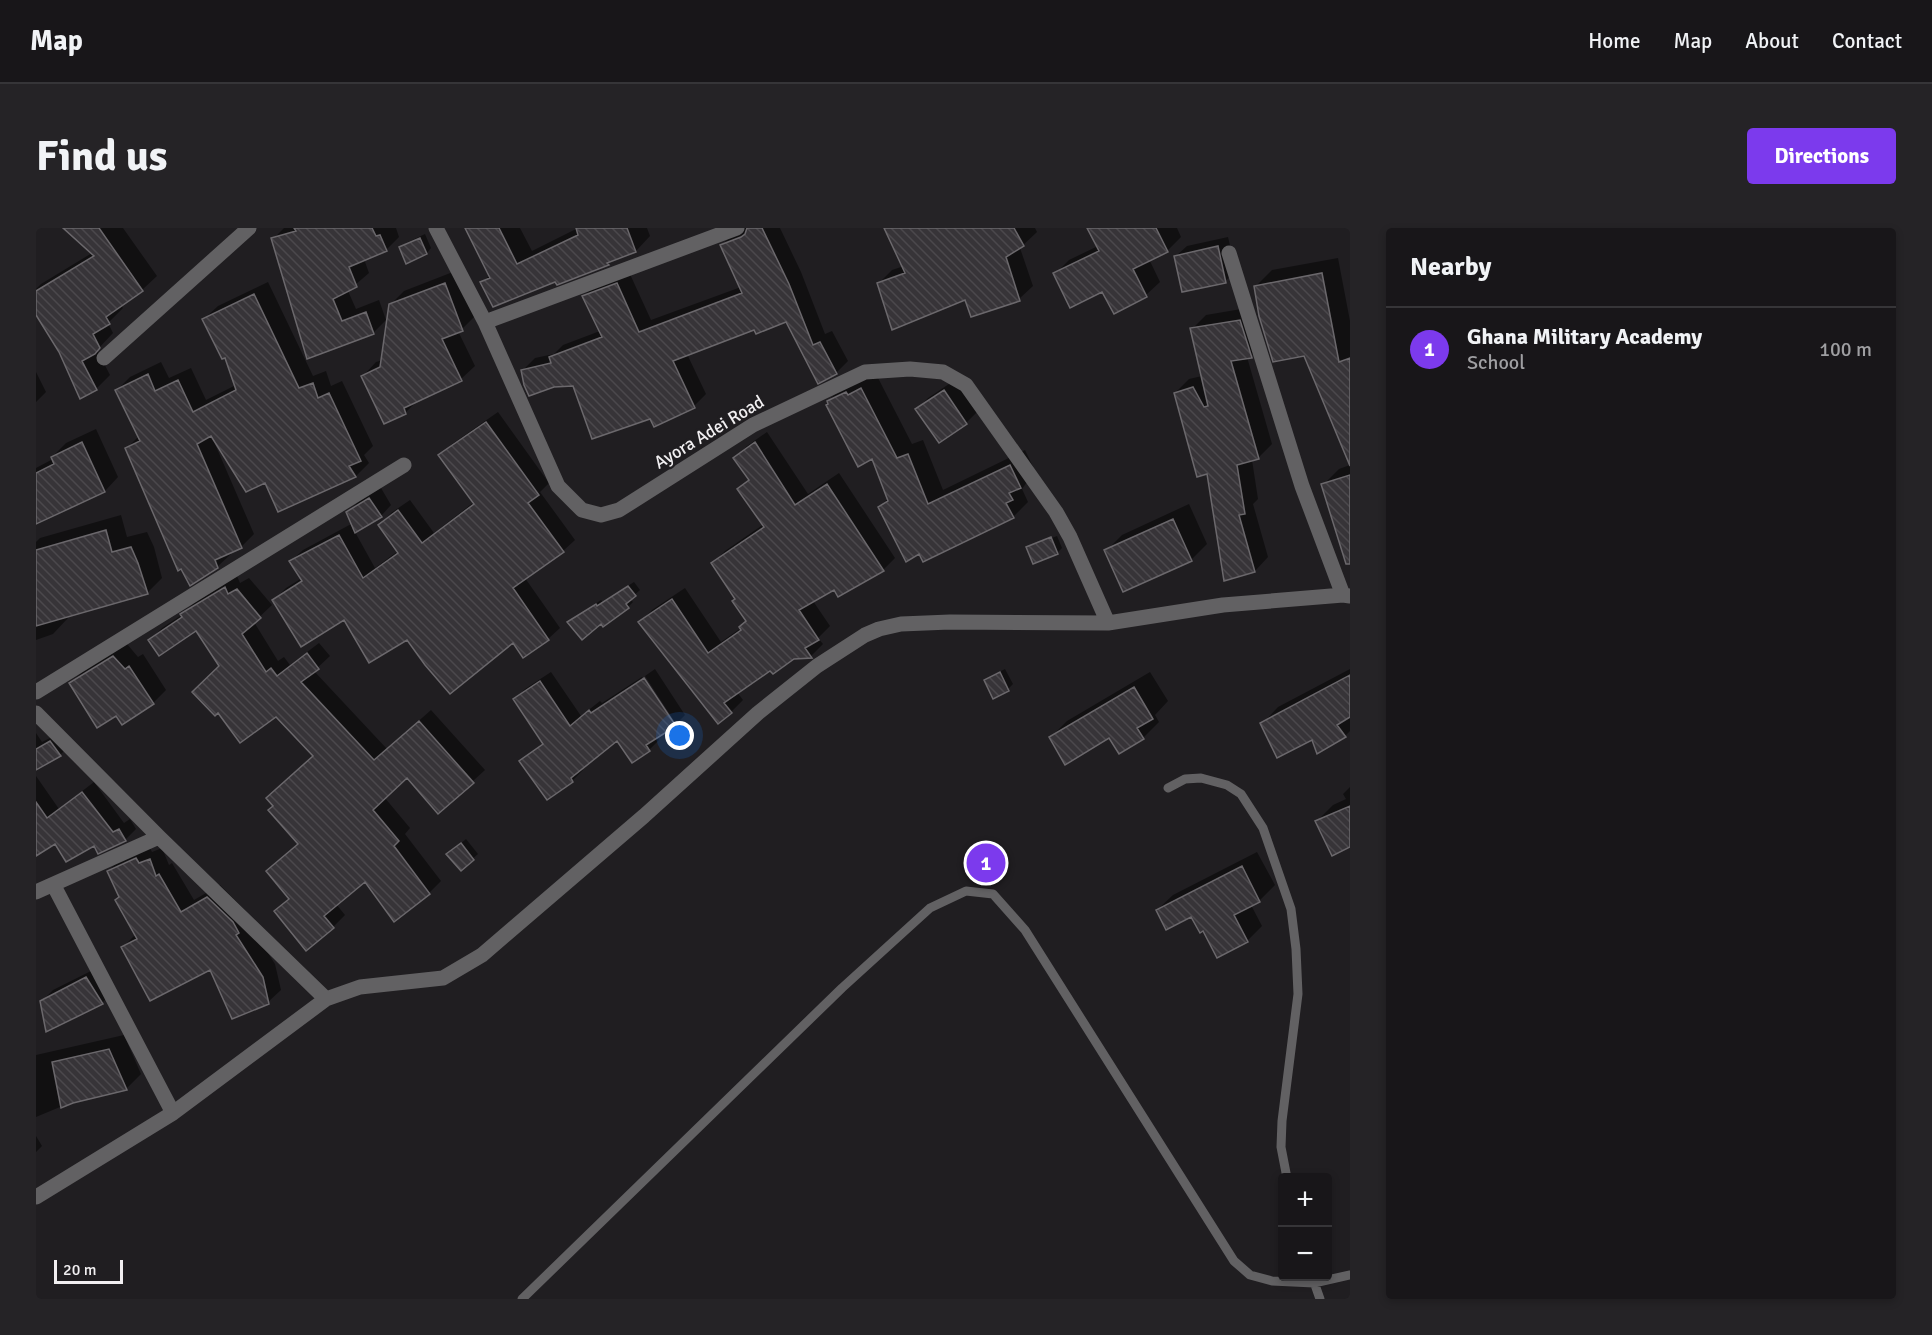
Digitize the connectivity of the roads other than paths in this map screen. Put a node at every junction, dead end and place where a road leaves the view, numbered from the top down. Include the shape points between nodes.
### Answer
1 (249, 228) edge
2 (436, 228) edge
3 (737, 228) edge
4 (1229, 253) dead end
5 (484, 322) junction
6 (104, 358) dead end
7 (404, 465) dead end
8 (1346, 596) edge
9 (1108, 622) junction
10 (36, 692) edge
11 (36, 713) edge
12 (1168, 788) dead end
13 (159, 837) junction
14 (54, 886) junction
15 (36, 892) edge
16 (326, 999) junction
17 (173, 1113) junction
18 (1286, 1173) edge
19 (36, 1197) edge
20 (1350, 1275) edge
21 (1332, 1277) edge
22 (1278, 1281) edge
23 (1313, 1281) edge
24 (522, 1299) edge
25 (1320, 1299) edge

1 - 6 street
2 - 5 street, Ayora Adei Road
3 - 5 street
4 - 8 street via 1302,486
5 - 9 street, Ayora Adei Road via 558,486 582,510 601,515 619,510 753,425 865,372 943,372 966,386 1056,512
7 - 10 street
8 - 9 street via 1223,606
9 - 16 street via 901,624 865,635 817,666 758,713 482,955 443,978 360,987
11 - 13 street
12 - 18 lane via 1201,778 1227,785 1240,794 1263,828 1291,909 1298,994 1282,1121 1281,1147
13 - 14 street
13 - 16 street
14 - 15 street
14 - 17 street
16 - 17 street
17 - 19 street
20 - 21 lane
22 - 24 lane via 1250,1275 1234,1261 1025,930 993,894 966,891 930,908 851,980
23 - 25 lane

